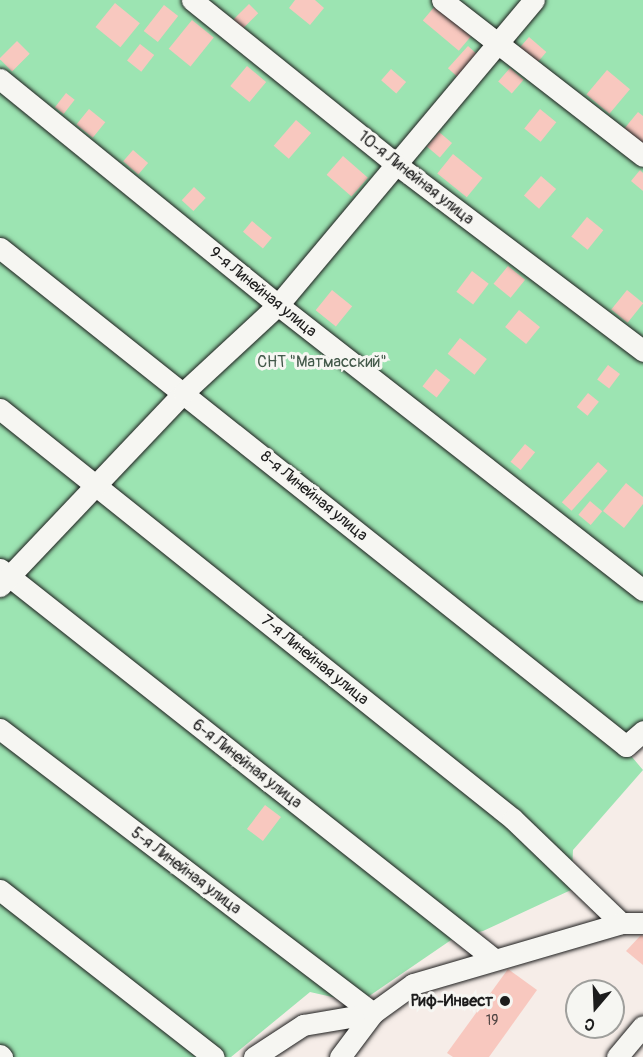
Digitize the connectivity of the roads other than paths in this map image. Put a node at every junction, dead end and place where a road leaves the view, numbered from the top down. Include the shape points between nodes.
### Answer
1 (192, 0) edge
2 (442, 0) edge
3 (534, 0) edge
4 (497, 45) junction
5 (0, 79) edge
6 (643, 156) edge
7 (396, 165) junction
8 (0, 248) edge
9 (278, 305) junction
10 (643, 351) edge
11 (184, 393) junction
12 (0, 409) edge
13 (98, 485) junction
14 (3, 577) edge
15 (643, 590) edge
16 (0, 729) edge
17 (643, 731) edge
18 (0, 890) edge
19 (643, 922) edge
20 (621, 923) junction
21 (494, 959) junction
22 (373, 1013) junction
23 (643, 1026) edge
24 (213, 1057) edge
25 (254, 1057) edge
26 (340, 1057) edge
27 (617, 1057) edge

1 - 7 street, 10-я Линейная улица
2 - 4 street
3 - 4 street
4 - 6 street
4 - 7 street
5 - 9 street, 9-я Линейная улица
7 - 9 street
7 - 10 street, 10-я Линейная улица
8 - 11 street, 8-я Линейная улица
9 - 11 street
9 - 15 street, 9-я Линейная улица
11 - 13 street
11 - 17 street, 8-я Линейная улица via 626,746
12 - 13 street, 7-я Линейная улица
13 - 14 street
13 - 20 street, 7-я Линейная улица via 513,819
14 - 21 street, 6-я Линейная улица
16 - 22 street, 5-я Линейная улица
18 - 24 street
19 - 20 street
20 - 21 street
21 - 22 street via 413,984
22 - 25 street via 303,1025
22 - 26 street
23 - 27 street

